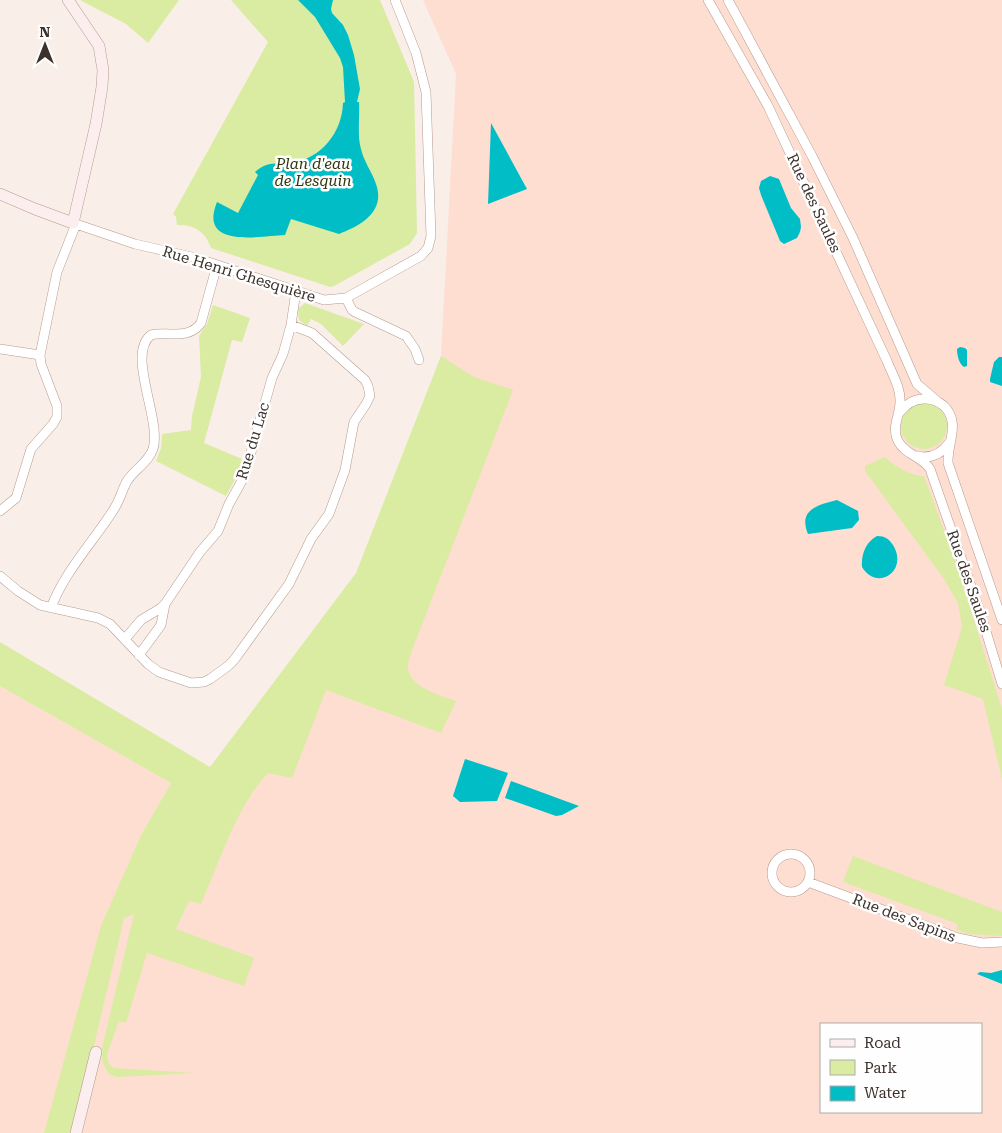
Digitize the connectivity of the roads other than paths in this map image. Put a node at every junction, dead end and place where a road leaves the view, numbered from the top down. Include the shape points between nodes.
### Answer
1 (68, 0) edge
2 (395, 0) edge
3 (708, 0) edge
4 (728, 0) edge
5 (0, 194) edge
6 (74, 223) junction
7 (217, 265) junction
8 (296, 291) junction
9 (346, 298) junction
10 (291, 325) junction
11 (0, 349) edge
12 (40, 355) junction
13 (419, 360) dead end
14 (937, 401) junction
15 (899, 413) junction
16 (952, 438) junction
17 (916, 456) junction
18 (0, 511) edge
19 (0, 576) edge
20 (166, 604) junction
21 (51, 608) junction
22 (1002, 620) edge
23 (125, 639) junction
24 (139, 655) junction
25 (1001, 680) edge
26 (808, 882) junction
27 (1002, 942) edge
28 (96, 1052) dead end
29 (76, 1133) edge

1 - 6 street via 99,46 103,70 96,124
2 - 9 street, Rue Henri Ghesquière via 416,53 426,92 431,236 428,248 421,256
3 - 15 street, Rue des Saules via 768,106 834,245 897,386
4 - 14 street, Rue des Saules via 812,156 917,384
5 - 6 street, Rue Henri Ghesquière
6 - 7 street, Rue Henri Ghesquière via 135,244
6 - 12 street via 57,272
7 - 8 street, Rue Henri Ghesquière
7 - 21 street via 198,327 190,333 152,335 145,342 142,362 154,429 153,448 146,463 127,482 114,509 58,591
8 - 9 street, Rue Henri Ghesquière via 324,300
8 - 10 street, Rue du Lac
9 - 13 street via 352,310 406,336
10 - 20 street, Rue du Lac via 244,477 218,531
10 - 24 street via 312,333 365,380 370,391 354,422 345,470 329,514 311,539 290,584 234,660 216,675 204,682 185,682 159,672
11 - 12 street
12 - 18 street via 57,406 57,417 31,449 14,502
14 - 15 street via 914,400
14 - 16 street, Rue des Saules via 951,415
15 - 17 street, Rue des Saules via 896,436 904,448
16 - 17 street via 940,453
16 - 22 street, Rue des Saules via 948,463
17 - 25 street, Rue des Saules via 927,464 931,473
19 - 21 street via 26,597
20 - 23 street, Rue du Lac via 141,620
20 - 24 street, Rue du Lac via 161,624
21 - 23 street via 104,620
23 - 24 street
26 - 26 street via 810,869 800,856 787,854 774,864 773,882 783,891 798,891
26 - 27 street, Rue des Sapins via 958,938 982,943
28 - 29 street

